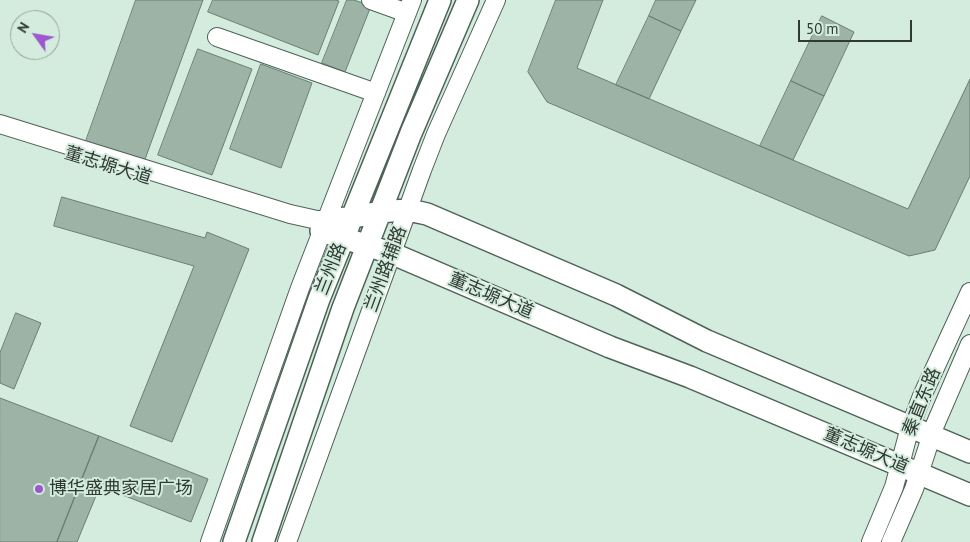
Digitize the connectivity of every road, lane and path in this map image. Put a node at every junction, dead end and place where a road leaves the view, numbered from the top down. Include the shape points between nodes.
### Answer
1 (371, 0) edge
2 (440, 0) edge
3 (468, 0) edge
4 (496, 0) edge
5 (410, 7) edge
6 (217, 37) dead end
7 (376, 93) junction
8 (0, 124) edge
9 (0, 132) edge
10 (407, 210) junction
11 (381, 211) junction
12 (352, 218) junction
13 (323, 226) junction
14 (343, 238) junction
15 (367, 246) junction
16 (391, 253) junction
17 (970, 292) edge
18 (970, 344) edge
19 (910, 427) junction
20 (931, 436) junction
21 (970, 452) edge
22 (910, 469) junction
23 (970, 495) edge
24 (210, 542) edge
25 (234, 542) edge
26 (263, 542) edge
27 (287, 542) edge
28 (871, 542) edge
29 (891, 542) edge

1 - 5 street
2 - 12 main road, 兰州路
3 - 11 main road, 兰州路
4 - 10 street, 兰州路辅路 via 436,134
5 - 7 street
6 - 7 street
7 - 13 street
8 - 13 street, 董志塬大道 via 317,220
9 - 13 street, 董志塬大道
10 - 11 main road, 董志塬大道
10 - 16 street, 兰州路辅路
10 - 19 main road, 董志塬大道 via 450,223 616,295 707,341
11 - 12 main road, 董志塬大道
11 - 15 main road, 兰州路
12 - 13 main road, 董志塬大道
12 - 14 main road, 兰州路
13 - 14 main road, 董志塬大道
13 - 24 street
14 - 15 main road, 董志塬大道
14 - 25 main road, 兰州路
15 - 16 main road, 董志塬大道
15 - 26 main road, 兰州路
16 - 22 main road, 董志塬大道
16 - 27 street, 兰州路辅路
17 - 19 street, 秦直东路
18 - 20 street, 秦直东路
19 - 20 main road, 董志塬大道
19 - 22 street, 秦直东路
20 - 21 main road, 董志塬大道
20 - 22 street, 秦直东路
22 - 23 main road, 董志塬大道
22 - 28 street, 秦直东路 via 894,487
22 - 29 street, 秦直东路

